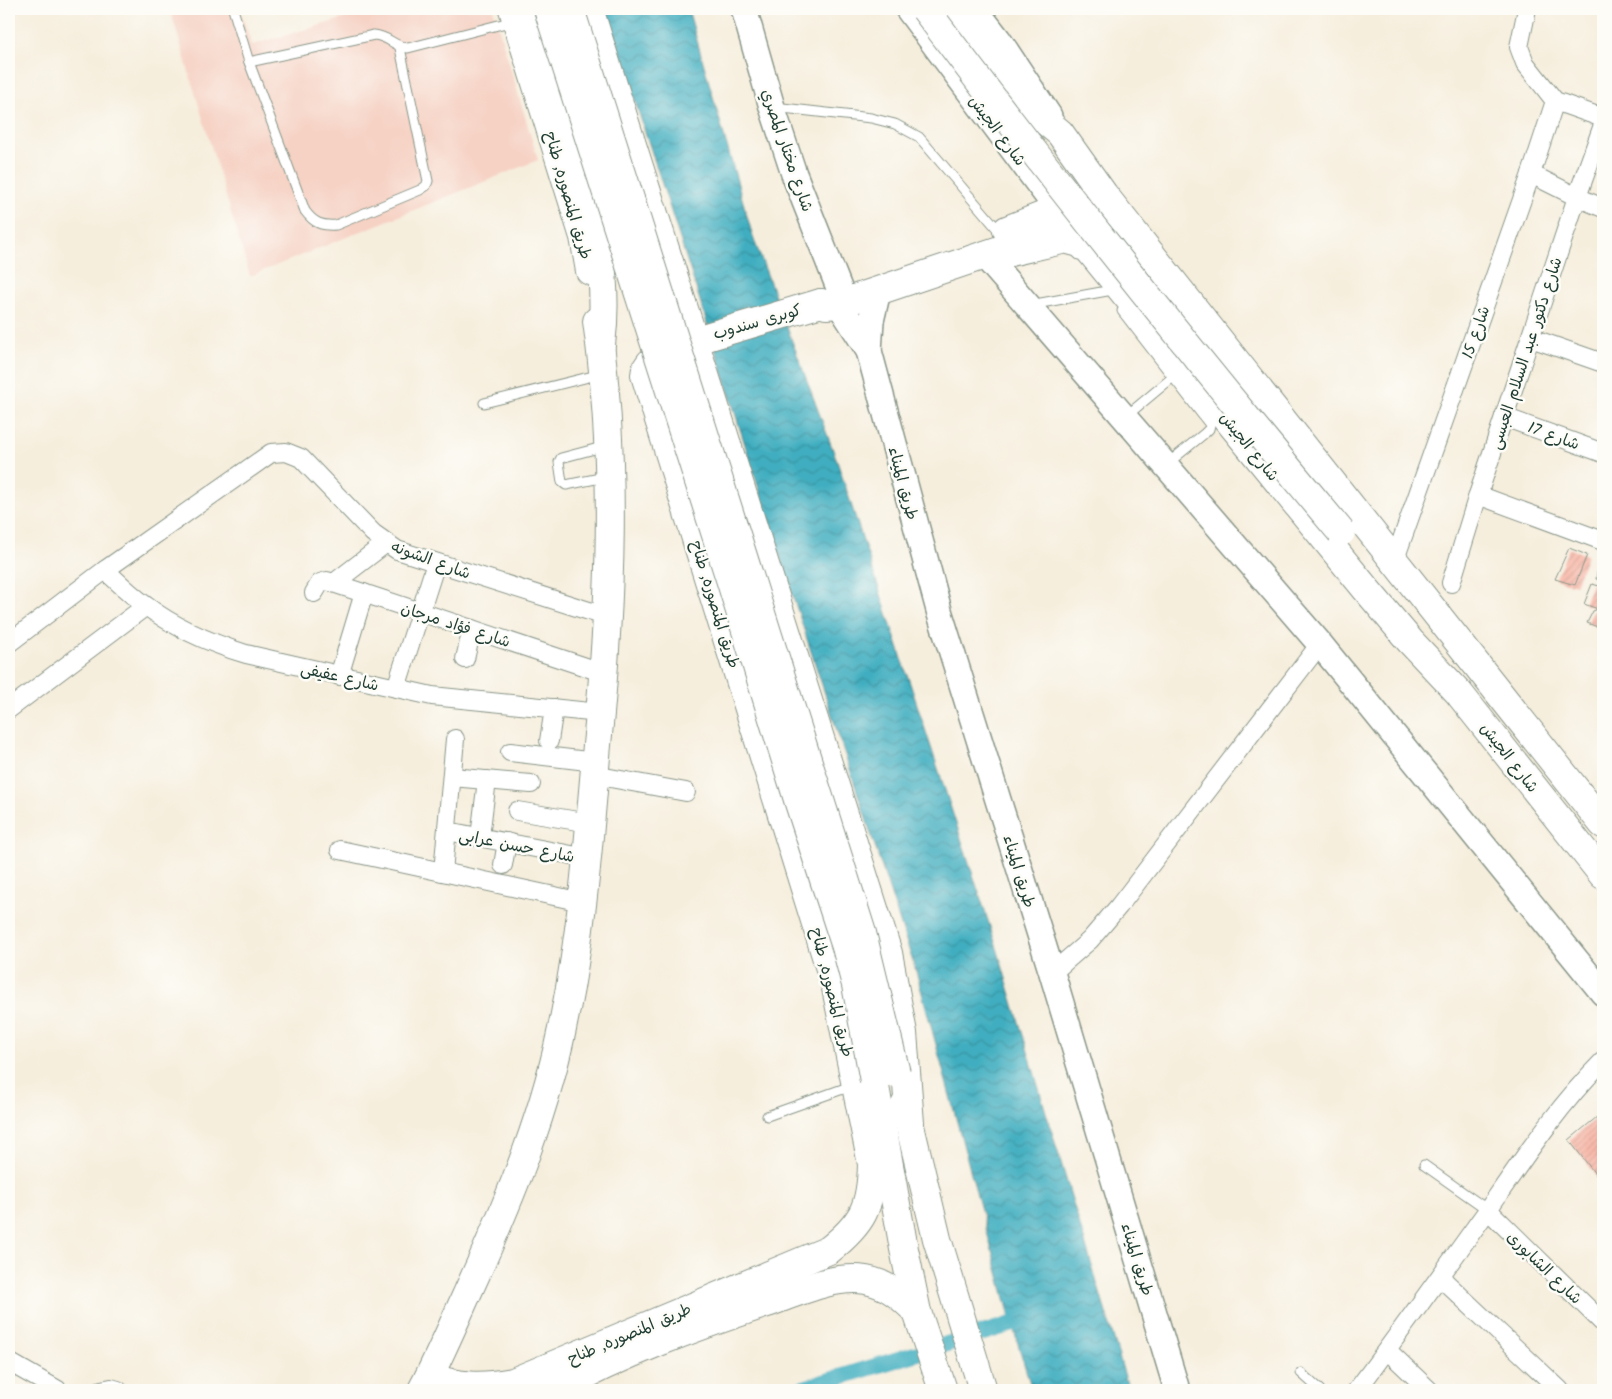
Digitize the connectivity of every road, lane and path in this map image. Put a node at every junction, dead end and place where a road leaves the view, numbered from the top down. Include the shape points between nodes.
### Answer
1 (233, 9) edge
2 (548, 9) edge
3 (558, 9) edge
4 (570, 9) edge
5 (589, 9) edge
6 (744, 9) edge
7 (908, 9) edge
8 (925, 9) edge
9 (952, 9) edge
10 (975, 9) edge
11 (1527, 9) edge
12 (519, 13) edge
13 (400, 48) junction
14 (249, 62) junction
15 (1555, 101) junction
16 (772, 107) junction
17 (1603, 118) edge
18 (1603, 125) edge
19 (1060, 133) junction
20 (1531, 174) junction
21 (1104, 195) junction
22 (1577, 197) junction
23 (1603, 208) edge
24 (1065, 220) junction
25 (1006, 236) junction
26 (989, 261) junction
27 (1085, 263) dead end
28 (878, 291) junction
29 (1113, 299) dead end
30 (824, 301) junction
31 (1027, 305) junction
32 (1119, 307) dead end
33 (700, 338) junction
34 (1531, 338) junction
35 (601, 345) junction
36 (869, 351) junction
37 (1603, 363) edge
38 (604, 373) junction
39 (1173, 378) junction
40 (484, 403) dead end
41 (1124, 417) junction
42 (1504, 417) junction
43 (608, 446) junction
44 (1603, 453) edge
45 (1165, 466) junction
46 (610, 476) junction
47 (1478, 496) junction
48 (1603, 541) edge
49 (386, 543) junction
50 (1394, 562) junction
51 (436, 563) junction
52 (105, 570) junction
53 (334, 583) junction
54 (1451, 583) dead end
55 (314, 593) dead end
56 (364, 593) junction
57 (146, 606) junction
58 (420, 612) junction
59 (608, 617) junction
60 (472, 629) junction
61 (9, 643) edge
62 (1320, 644) junction
63 (465, 659) dead end
64 (1439, 672) junction
65 (604, 673) junction
66 (339, 676) junction
67 (396, 688) junction
68 (554, 708) junction
69 (9, 709) edge
70 (600, 713) junction
71 (455, 739) dead end
72 (550, 741) dead end
73 (510, 752) dead end
74 (595, 769) junction
75 (452, 777) junction
76 (487, 780) junction
77 (531, 784) dead end
78 (686, 792) dead end
79 (517, 811) dead end
80 (590, 823) junction
81 (1603, 824) edge
82 (447, 831) junction
83 (480, 837) junction
84 (507, 842) junction
85 (340, 850) dead end
86 (587, 858) junction
87 (503, 865) dead end
88 (443, 872) junction
89 (1603, 875) edge
90 (582, 902) junction
91 (1052, 973) junction
92 (1603, 993) edge
93 (1603, 1061) edge
94 (875, 1079) junction
95 (767, 1116) dead end
96 (910, 1123) junction
97 (1424, 1165) dead end
98 (1488, 1210) junction
99 (1440, 1277) junction
100 (919, 1315) junction
101 (1603, 1323) edge
102 (626, 1345) junction
103 (1387, 1350) junction
104 (9, 1362) edge
105 (1300, 1373) dead end
106 (940, 1380) edge
107 (426, 1384) edge
108 (58, 1390) edge
109 (101, 1390) edge
110 (118, 1390) edge
111 (557, 1390) edge
112 (982, 1390) edge
113 (1177, 1390) edge
114 (1320, 1390) edge
115 (1357, 1390) edge
116 (1429, 1390) edge
117 (1560, 1390) edge

1 - 14 lane
2 - 94 main road, bridge via 843,938
3 - 33 main road via 663,323 673,334
4 - 94 main road, bridge via 862,933
5 - 33 main road
6 - 16 street, شارع مختار المصري
7 - 24 street, شارع الجيش
8 - 64 main road, bridge via 1106,245 1341,532 1423,639
9 - 19 main road via 1011,87
10 - 19 street, شارع الجيش via 998,38
11 - 15 street via 1521,55
12 - 13 lane
12 - 35 main road, طريق المنصوره, طناح via 584,237
12 - 35 main road via 563,118 592,212 604,302
13 - 14 lane via 388,38 374,35
13 - 14 lane via 428,182 420,190 336,225 323,226 312,221 305,211
15 - 17 street
15 - 20 street, شارع 15
16 - 25 lane via 871,118 903,128 919,137
16 - 30 street, شارع مختار المصري via 794,174
18 - 22 street, شارع دكتور عبد السلام العبسى
19 - 21 main road, شارع الجيش
20 - 22 street
20 - 50 street, شارع 15
21 - 24 main road
21 - 50 main road, شارع الجيش
22 - 23 street
22 - 34 street, شارع دكتور عبد السلام العبسى
24 - 25 main road via 1041,236
24 - 64 main road, شارع الجيش via 1366,589
25 - 26 main road
25 - 30 main road
26 - 27 lane via 1065,249 1076,252
26 - 28 main road
26 - 31 street
28 - 30 main road
28 - 36 street, طريق الميناء
29 - 31 lane via 1104,288
30 - 33 main road, كوبرى سندوب
30 - 36 street, طريق الميناء via 855,327
31 - 41 street
32 - 39 lane
33 - 94 main road, طريق المنصوره, طناح via 650,364 646,368 646,381 836,988
33 - 96 main road via 888,953 903,1033
34 - 37 street
34 - 42 street, شارع دكتور عبد السلام العبسى
35 - 38 main road, طريق المنصوره, طناح
36 - 91 street, طريق الميناء via 940,614
38 - 40 lane
38 - 43 main road, طريق المنصوره, طناح
39 - 41 lane
39 - 45 lane via 1210,425 1205,433
41 - 45 street
42 - 44 street, شارع 17
42 - 47 street, شارع دكتور عبد السلام العبسى
43 - 46 main road, طريق المنصوره, طناح
43 - 46 lane via 561,458 559,462 562,482 566,485
45 - 62 street
46 - 59 main road, طريق المنصوره, طناح
47 - 48 street
47 - 54 street, شارع دكتور عبد السلام العبسى
49 - 51 street, شارع الشونه
49 - 52 street, شارع الشونه via 301,458 286,452 270,453
49 - 53 street
50 - 81 main road, شارع الجيش
51 - 58 street
51 - 59 street, شارع الشونه
52 - 57 street, شارع عفيفى
52 - 61 street, شارع الشونه
53 - 55 street via 323,581
53 - 56 street, شارع فؤاد مرجان
56 - 58 street, شارع فؤاد مرجان
56 - 66 street
57 - 66 street, شارع عفيفى via 222,647
57 - 69 street
58 - 60 street, شارع فؤاد مرجان
58 - 67 street
59 - 65 main road, طريق المنصوره, طناح
60 - 63 street
60 - 65 street, شارع فؤاد مرجان
62 - 91 street via 1119,906 1090,940
62 - 92 street
64 - 89 main road, شارع الجيش
65 - 70 main road, طريق المنصوره, طناح
66 - 67 street, شارع عفيفى
67 - 68 street, شارع عفيفى via 450,698
68 - 70 street, شارع عفيفى
68 - 72 street
70 - 74 main road, طريق المنصوره, طناح
71 - 75 street
73 - 74 street
74 - 78 street
74 - 80 main road, طريق المنصوره, طناح
75 - 76 street
75 - 82 street
76 - 77 street
76 - 83 street
79 - 80 street
80 - 86 main road, طريق المنصوره, طناح
82 - 83 street, شارع حسن عرابى
82 - 88 street
83 - 84 street, شارع حسن عرابى
84 - 86 street, شارع حسن عرابى
84 - 87 street
85 - 88 street
86 - 90 main road, طريق المنصوره, طناح
88 - 90 street
90 - 107 main road, طريق المنصوره, طناح via 566,1013 540,1114 504,1211
91 - 113 street, طريق الميناء
93 - 98 street via 1544,1128
94 - 95 lane
94 - 96 main road
94 - 100 main road via 904,1249
94 - 102 main road, طريق المنصوره, طناح via 872,1190 864,1214 849,1234 829,1250
96 - 112 main road via 937,1239
97 - 98 lane
98 - 99 street
98 - 101 street, شارع الشابورى
99 - 103 street
99 - 117 street
100 - 102 main road via 886,1286 867,1280 848,1280 824,1284 700,1326
100 - 106 main road
102 - 107 main road, طريق المنصوره, طناح via 513,1382 492,1386
102 - 111 main road
103 - 115 street
103 - 116 street
104 - 108 street
105 - 114 lane
109 - 110 street

